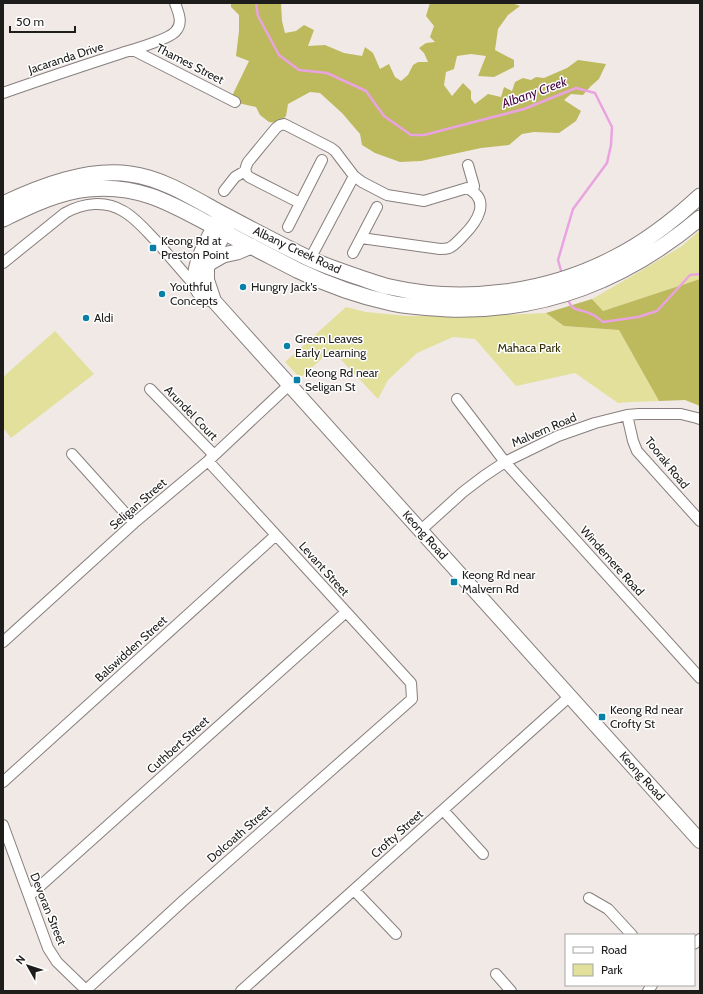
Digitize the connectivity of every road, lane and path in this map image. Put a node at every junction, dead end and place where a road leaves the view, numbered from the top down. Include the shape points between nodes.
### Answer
1 (175, 3) edge
2 (134, 50) junction
3 (3, 92) edge
4 (234, 102) dead end
5 (322, 160) dead end
6 (468, 165) dead end
7 (245, 171) junction
8 (354, 176) junction
9 (473, 190) junction
10 (224, 191) dead end
11 (700, 196) edge
12 (300, 203) junction
13 (3, 204) edge
14 (377, 207) dead end
15 (226, 216) junction
16 (700, 218) edge
17 (3, 219) edge
18 (288, 227) dead end
19 (219, 229) junction
20 (361, 238) junction
21 (250, 246) junction
22 (353, 253) dead end
23 (310, 259) junction
24 (176, 262) junction
25 (3, 263) edge
26 (204, 270) junction
27 (199, 290) junction
28 (412, 291) junction
29 (214, 301) junction
30 (411, 306) junction
31 (289, 384) junction
32 (150, 389) dead end
33 (457, 399) dead end
34 (627, 415) junction
35 (700, 419) edge
36 (72, 454) dead end
37 (211, 458) junction
38 (505, 462) junction
39 (700, 521) edge
40 (134, 523) junction
41 (421, 530) junction
42 (276, 535) junction
43 (346, 612) junction
44 (3, 642) edge
45 (700, 678) edge
46 (570, 696) junction
47 (412, 699) joint
48 (3, 782) edge
49 (444, 810) junction
50 (3, 825) edge
51 (700, 840) edge
52 (483, 854) dead end
53 (354, 890) junction
54 (29, 896) junction
55 (589, 898) dead end
56 (396, 934) dead end
57 (631, 934) edge
58 (496, 974) dead end
59 (87, 991) edge
60 (241, 991) edge
61 (511, 991) edge

1 - 2 street, Jacaranda Drive via 180,18 176,31 168,37
2 - 3 street, Jacaranda Drive
2 - 4 street, Thames Street
5 - 12 street
6 - 9 street
7 - 8 street via 248,162 276,128 284,124 331,148
7 - 10 street
7 - 12 street via 249,177
8 - 9 street via 387,195 424,200 467,188
8 - 23 street
9 - 20 street via 481,205 479,214 471,228 447,249
11 - 28 main road, Albany Creek Road via 672,220 625,252 570,277 506,292 459,294
12 - 18 street
13 - 15 main road, Albany Creek Road via 80,176 114,173 129,174 157,182 186,194
14 - 20 street
15 - 19 street
15 - 23 main road, Albany Creek Road
16 - 30 main road, Albany Creek Road via 632,266 602,281 549,299 492,309 437,309
17 - 19 main road, Albany Creek Road via 41,202 74,192 116,188 157,198
19 - 21 main road, Albany Creek Road
19 - 26 street
20 - 22 street
21 - 26 main road via 223,255
21 - 30 main road, Albany Creek Road via 337,287 390,303
23 - 28 main road, Albany Creek Road via 364,279
24 - 25 street, Keong Road via 124,211 116,207 90,204 65,213
24 - 26 street, Keong Road via 183,268
24 - 27 street, Keong Road
26 - 27 street via 196,285
26 - 29 street, Keong Road
27 - 29 street, Keong Road via 202,295
28 - 30 main road
29 - 31 street, Keong Road
31 - 37 street, Seligan Street
31 - 41 street, Keong Road
32 - 37 street, Arundel Court
33 - 38 street, Windemere Road
34 - 35 street, Malvern Road via 681,414
34 - 38 street, Malvern Road via 558,436
34 - 39 street, Toorak Road via 637,451
36 - 40 street
37 - 40 street, Seligan Street
37 - 42 street, Levant Street
38 - 41 street, Malvern Road via 463,492
38 - 45 street, Windemere Road
40 - 44 street, Seligan Street
41 - 46 street, Keong Road
42 - 43 street, Levant Street
42 - 48 street, Balswidden Street
43 - 47 street, Levant Street via 411,683
43 - 54 street, Cuthbert Street
46 - 49 street, Crofty Street
46 - 51 street, Keong Road
47 - 59 street, Dolcoath Street via 184,900
49 - 52 street
49 - 53 street, Crofty Street
50 - 54 street, Devoran Street
53 - 56 street
53 - 60 street, Crofty Street
54 - 59 street, Devoran Street via 48,948 57,962
55 - 57 street via 608,909
58 - 61 street

